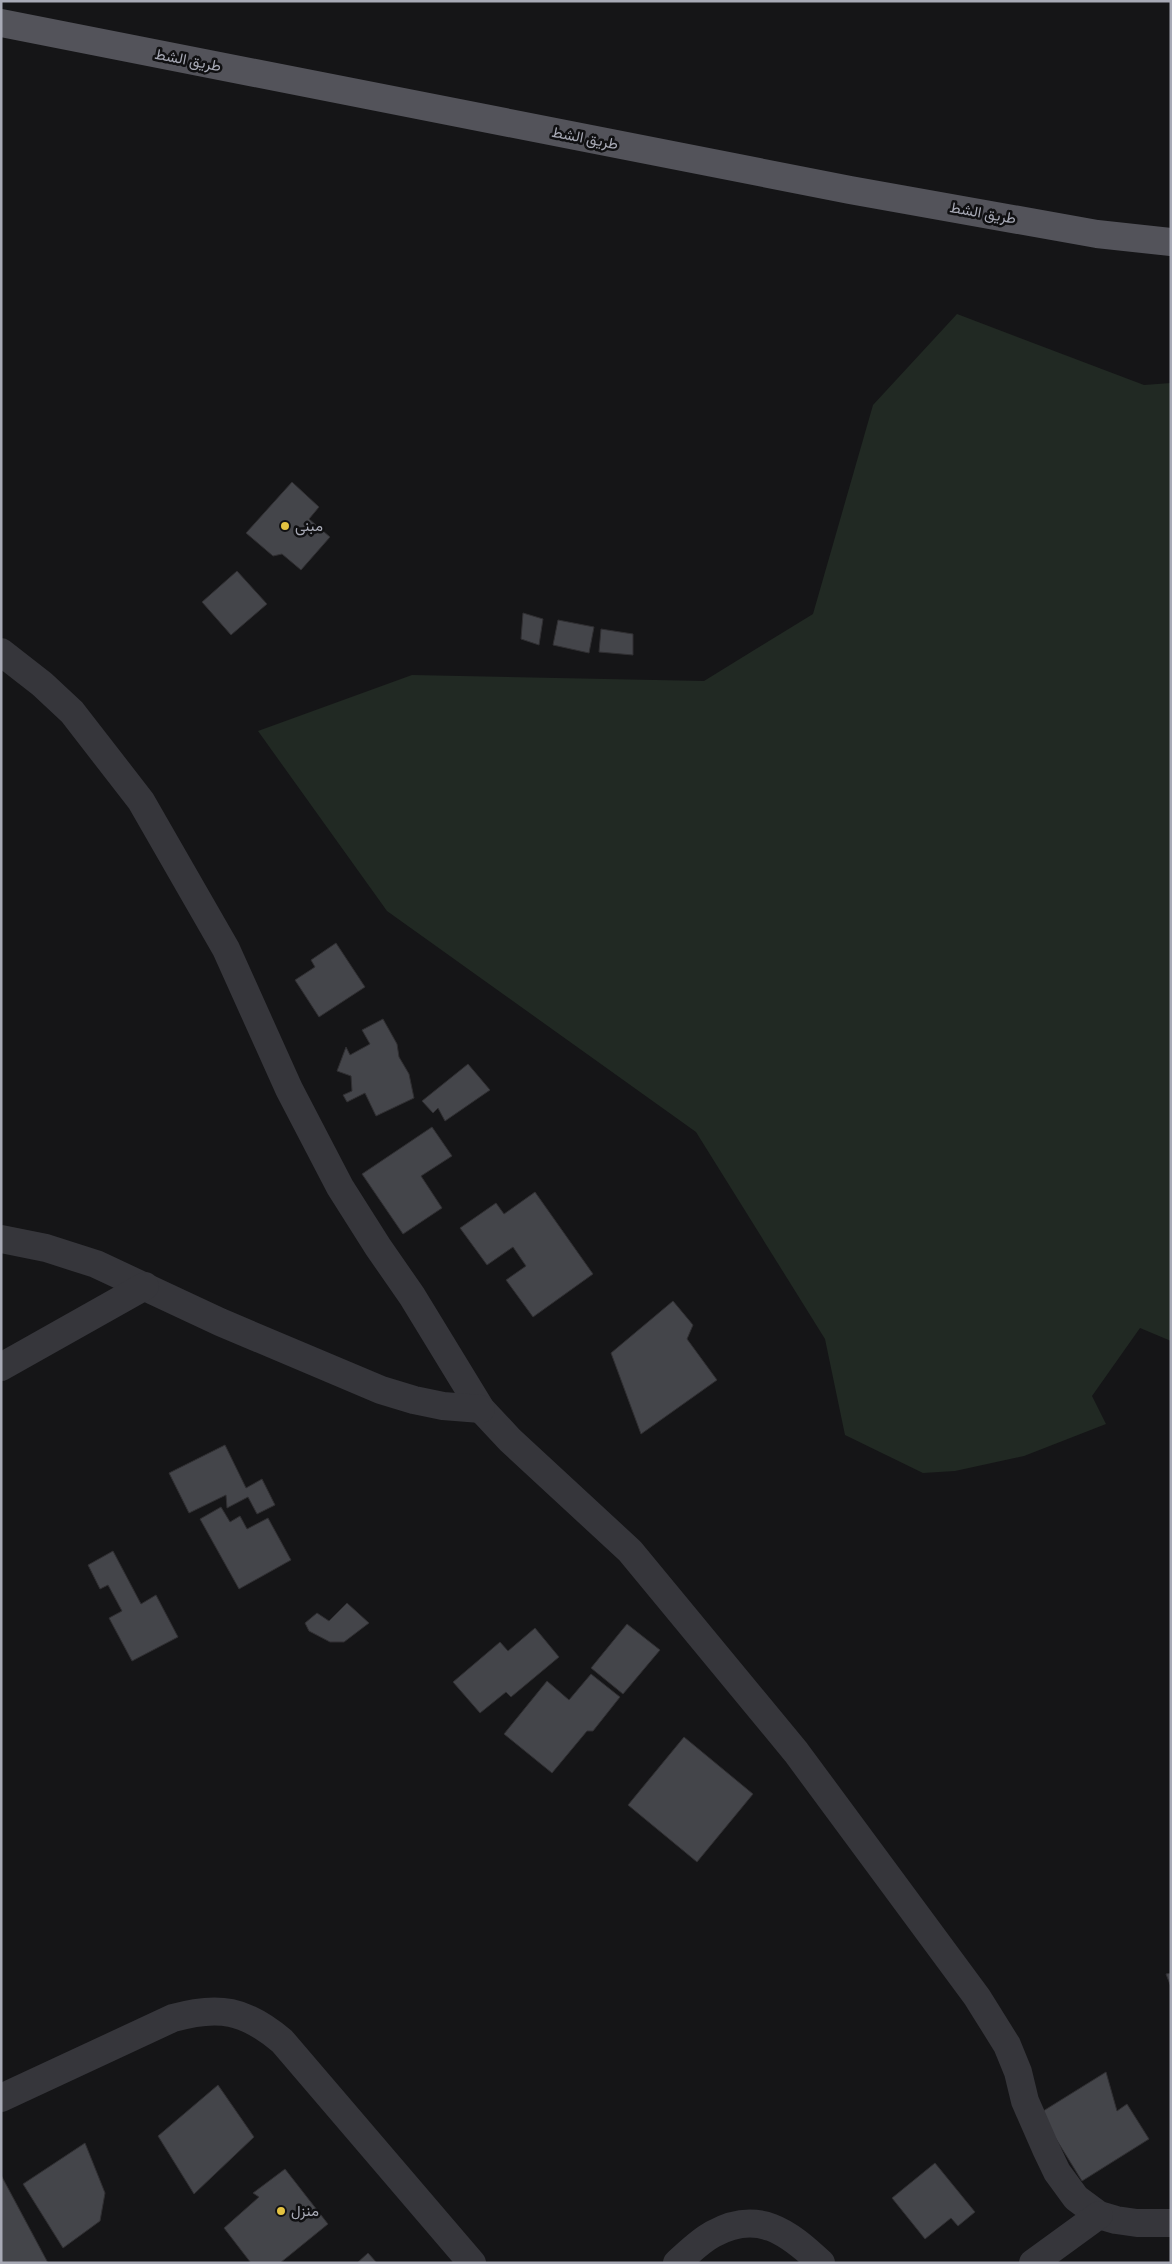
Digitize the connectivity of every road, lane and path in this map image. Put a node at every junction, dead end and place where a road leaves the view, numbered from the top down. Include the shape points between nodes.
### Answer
1 (1, 23) edge
2 (1171, 242) edge
3 (1, 652) edge
4 (1, 1239) edge
5 (145, 1286) junction
6 (1, 1368) edge
7 (481, 1409) junction
8 (1, 2098) edge
9 (1098, 2215) junction
10 (1171, 2223) edge
11 (472, 2263) edge
12 (677, 2263) edge
13 (821, 2263) edge
14 (1033, 2263) edge

1 - 2 main road, طريق الشط via 850,190 1097,234
3 - 7 street via 72,712 141,801 226,949 289,1089 340,1187
4 - 5 street via 46,1248 96,1264
5 - 6 street
5 - 7 street via 220,1322 381,1390 443,1406
7 - 9 street via 630,1551 796,1752 977,1997 1007,2045 1025,2101 1057,2172 1076,2198
8 - 11 street via 173,2018 199,2011 241,2015 264,2026 282,2041
9 - 10 street via 1137,2223
9 - 14 street
12 - 13 street via 712,2234 746,2223 784,2231

